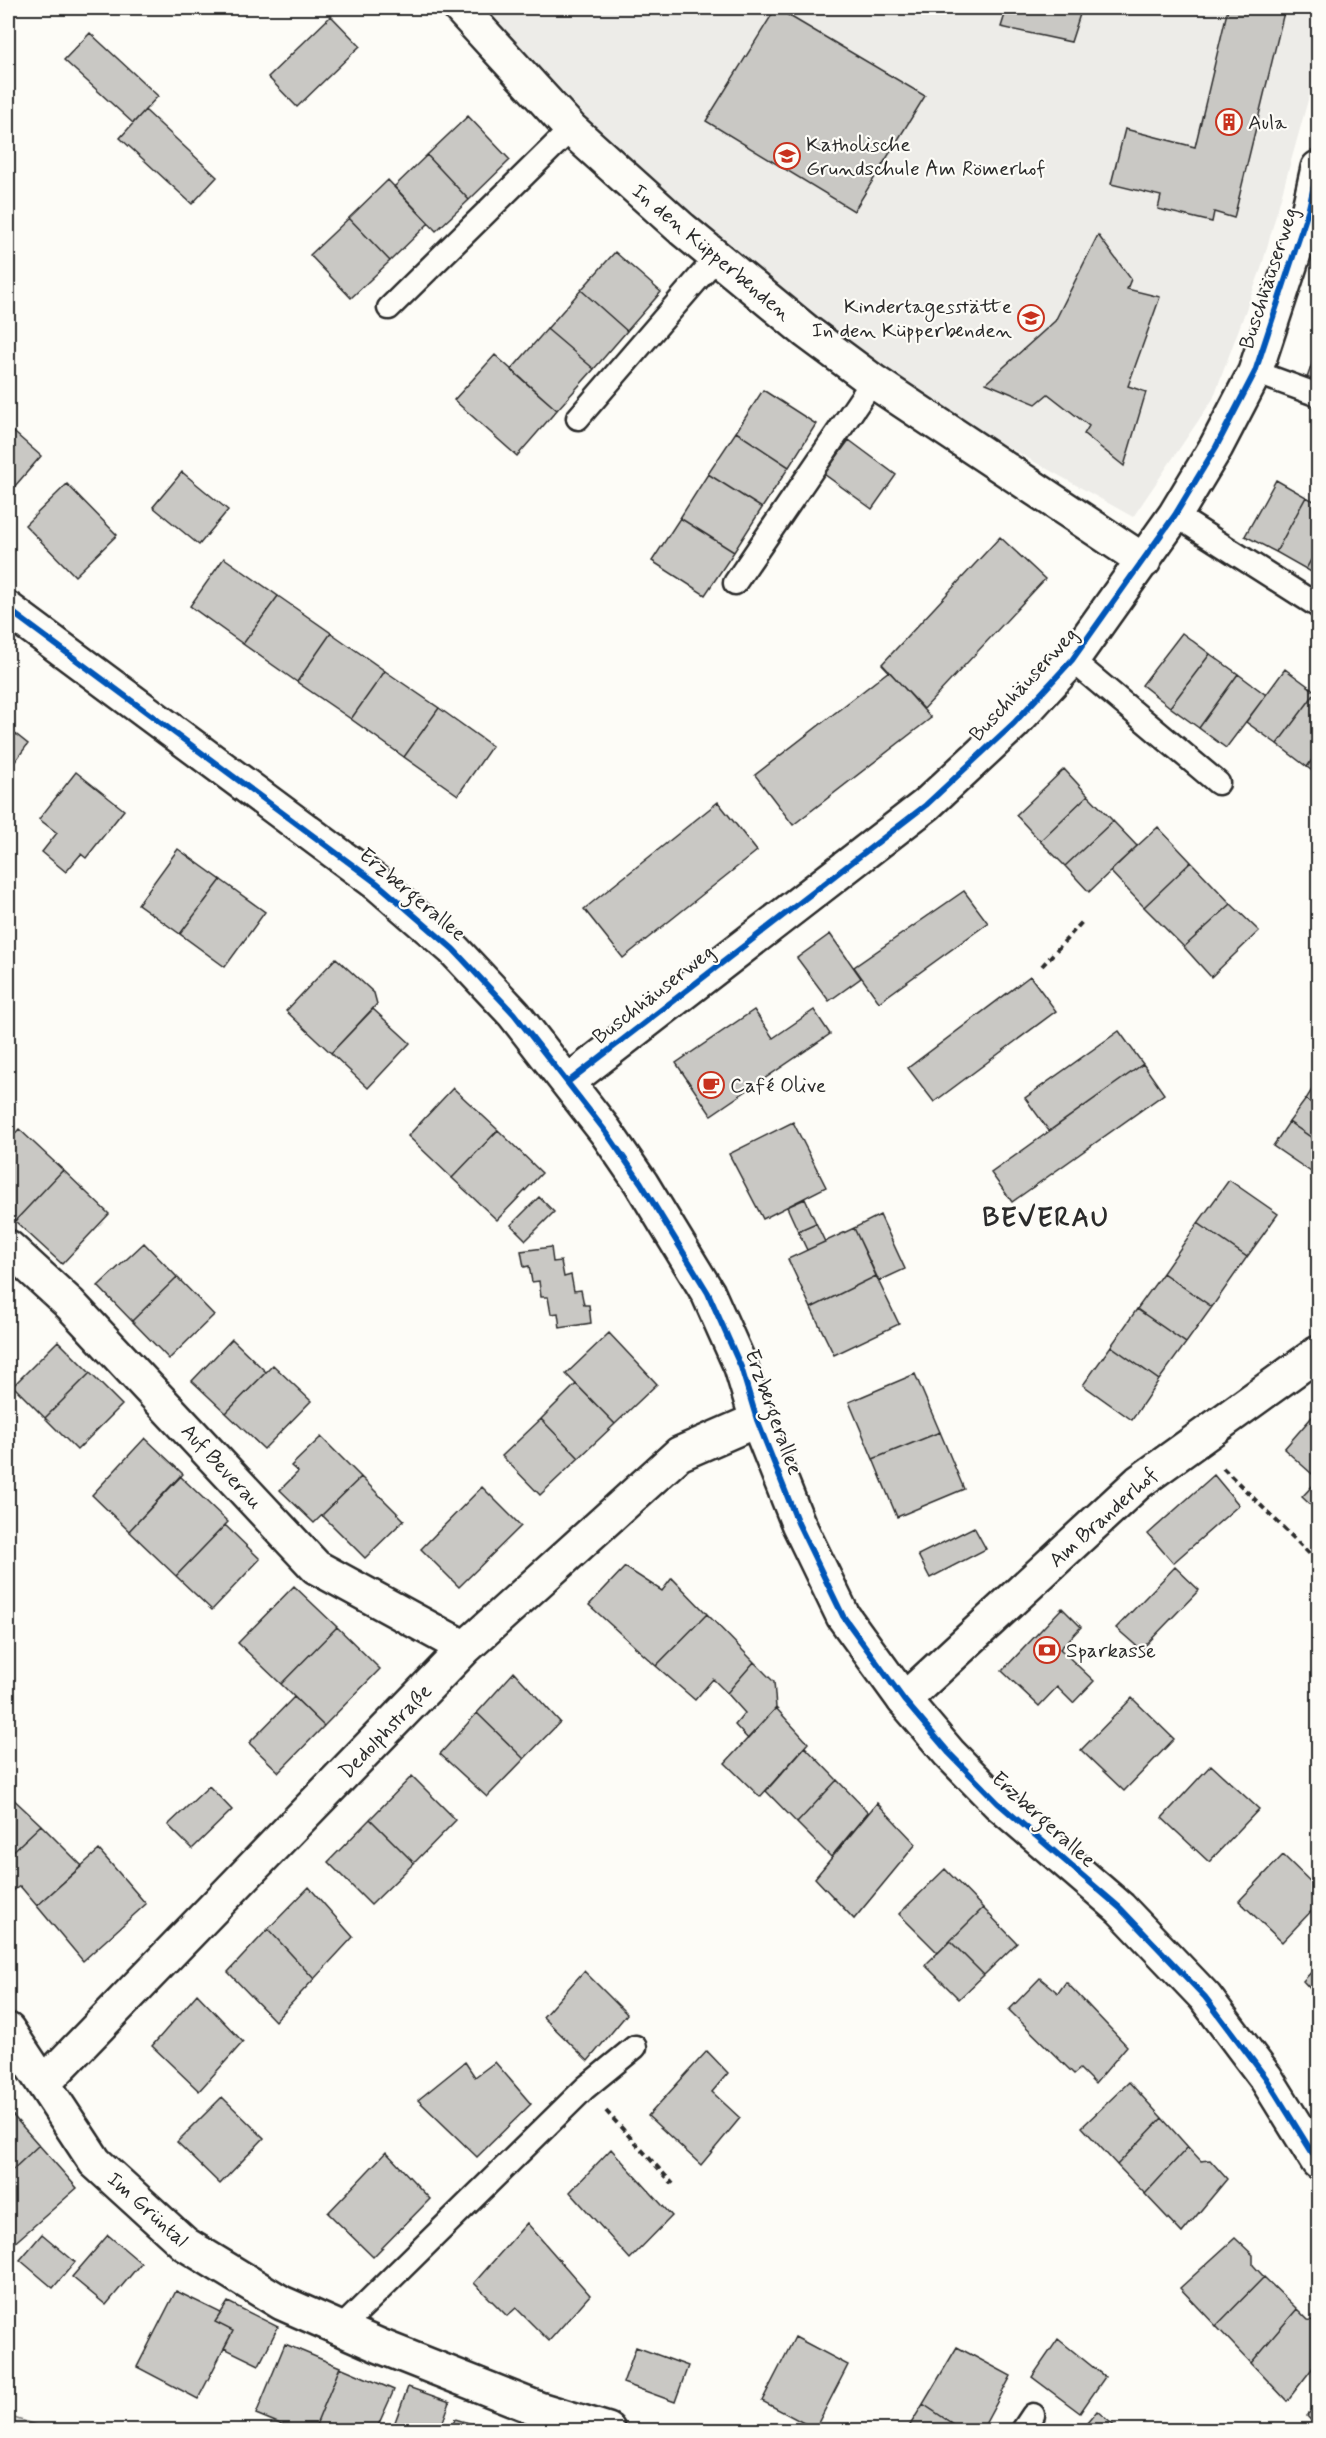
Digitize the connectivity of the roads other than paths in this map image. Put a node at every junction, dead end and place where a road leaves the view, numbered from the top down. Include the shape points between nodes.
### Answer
1 (459, 8) edge
2 (571, 129) junction
3 (1318, 168) edge
4 (1314, 209) edge
5 (716, 258) junction
6 (389, 308) dead end
7 (1255, 372) junction
8 (873, 381) junction
9 (1318, 394) edge
10 (578, 418) dead end
11 (1175, 515) junction
12 (1144, 561) junction
13 (735, 583) dead end
14 (1318, 606) edge
15 (8, 609) edge
16 (1072, 660) junction
17 (1218, 783) dead end
18 (568, 1082) junction
19 (8, 1247) edge
20 (1318, 1353) edge
21 (757, 1420) junction
22 (465, 1648) junction
23 (904, 1701) junction
24 (8, 2030) edge
25 (635, 2047) dead end
26 (44, 2083) junction
27 (1318, 2162) edge
28 (341, 2328) junction
29 (608, 2430) edge

1 - 2 street, In den Küpperbenden
2 - 5 street, In den Küpperbenden
2 - 6 lane
3 - 4 street, Buschhäuserweg
4 - 7 street, Buschhäuserweg
5 - 8 street, In den Küpperbenden
5 - 10 lane
7 - 9 lane
7 - 11 street, Buschhäuserweg
8 - 12 street, In den Küpperbenden
8 - 13 lane
11 - 12 street, Buschhäuserweg
11 - 14 lane
12 - 16 street, Buschhäuserweg
15 - 18 street, Erzbergerallee via 378,884 461,957 514,1014
16 - 17 lane
16 - 18 street, Buschhäuserweg via 1014,723 926,805
18 - 21 street, Erzbergerallee via 641,1183 708,1293 741,1367
19 - 22 street, Auf Beverau via 70,1304 316,1567
20 - 23 street, Am Branderhof via 1139,1482
21 - 22 street, Dedolphstraße via 679,1454
21 - 23 street, Erzbergerallee via 798,1523 843,1616
22 - 26 street, Dedolphstraße
23 - 27 street, Erzbergerallee via 998,1803 1120,1908 1178,1967 1266,2078
24 - 26 street, Im Grüntal
25 - 28 lane via 585,2088
26 - 28 street, Im Grüntal via 95,2162 185,2244 282,2303
28 - 29 street, Im Grüntal via 539,2409

